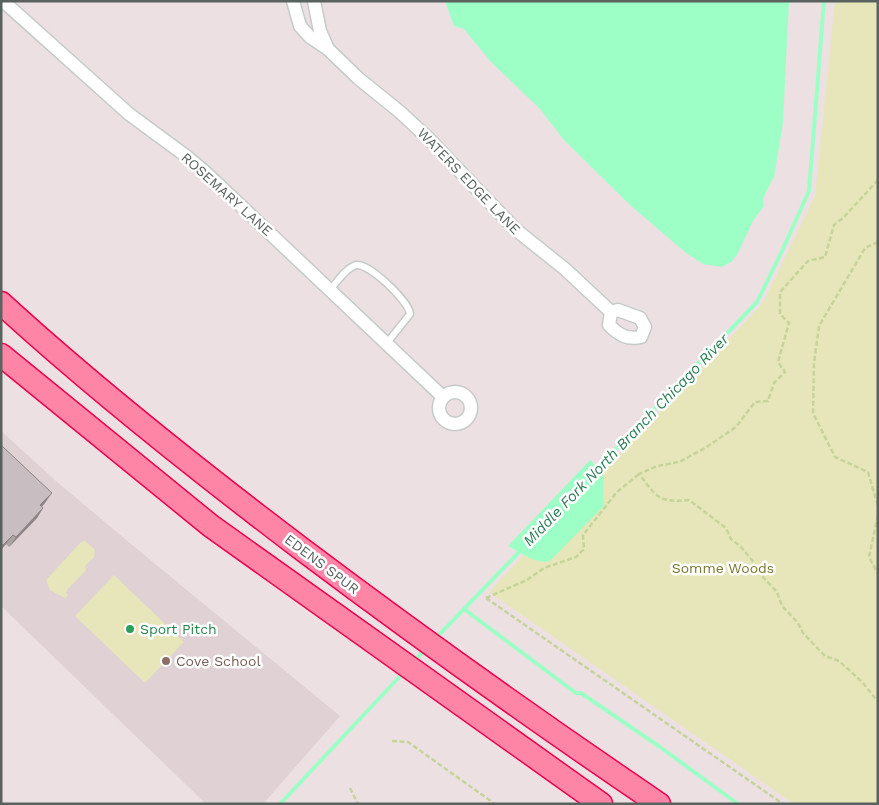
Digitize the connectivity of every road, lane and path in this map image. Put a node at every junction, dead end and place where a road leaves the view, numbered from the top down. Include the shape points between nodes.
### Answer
1 (3, 1) edge
2 (293, 1) edge
3 (314, 1) edge
4 (328, 50) junction
5 (878, 180) edge
6 (878, 242) edge
7 (330, 290) junction
8 (1, 303) edge
9 (611, 312) dead end
10 (387, 344) junction
11 (1, 355) edge
12 (443, 397) dead end
13 (639, 474) junction
14 (878, 506) edge
15 (878, 515) edge
16 (878, 574) edge
17 (878, 702) edge
18 (392, 741) dead end
19 (350, 788) dead end
20 (358, 804) edge
21 (495, 804) edge
22 (601, 804) edge
23 (659, 804) edge
24 (783, 804) edge

1 - 7 street, ROSEMARY LANE via 128,114 204,171
2 - 4 street, WATERS EDGE LANE via 300,26
3 - 4 street, WATERS EDGE LANE
4 - 9 street, WATERS EDGE LANE via 428,138 514,229 565,269
5 - 13 path via 834,225 825,256 808,261 780,292 780,314 789,323 778,362 785,372 774,383 768,401 755,402 736,428 705,448 678,462
6 - 14 path via 864,248 819,326 813,413 835,457 868,472
7 - 10 street, ROSEMARY LANE
7 - 10 lane via 349,269 360,265 400,295 410,314
8 - 23 highway, EDENS SPUR via 204,476 410,631
10 - 12 street, ROSEMARY LANE
11 - 22 highway via 211,526
13 - 17 path via 658,498 689,500 726,528 731,539 777,592 782,606 804,633 825,656 847,668
13 - 24 path via 617,492 583,535 584,549 576,557 544,568 527,580 486,598
15 - 16 path via 870,557
18 - 21 path via 408,742
19 - 20 path

